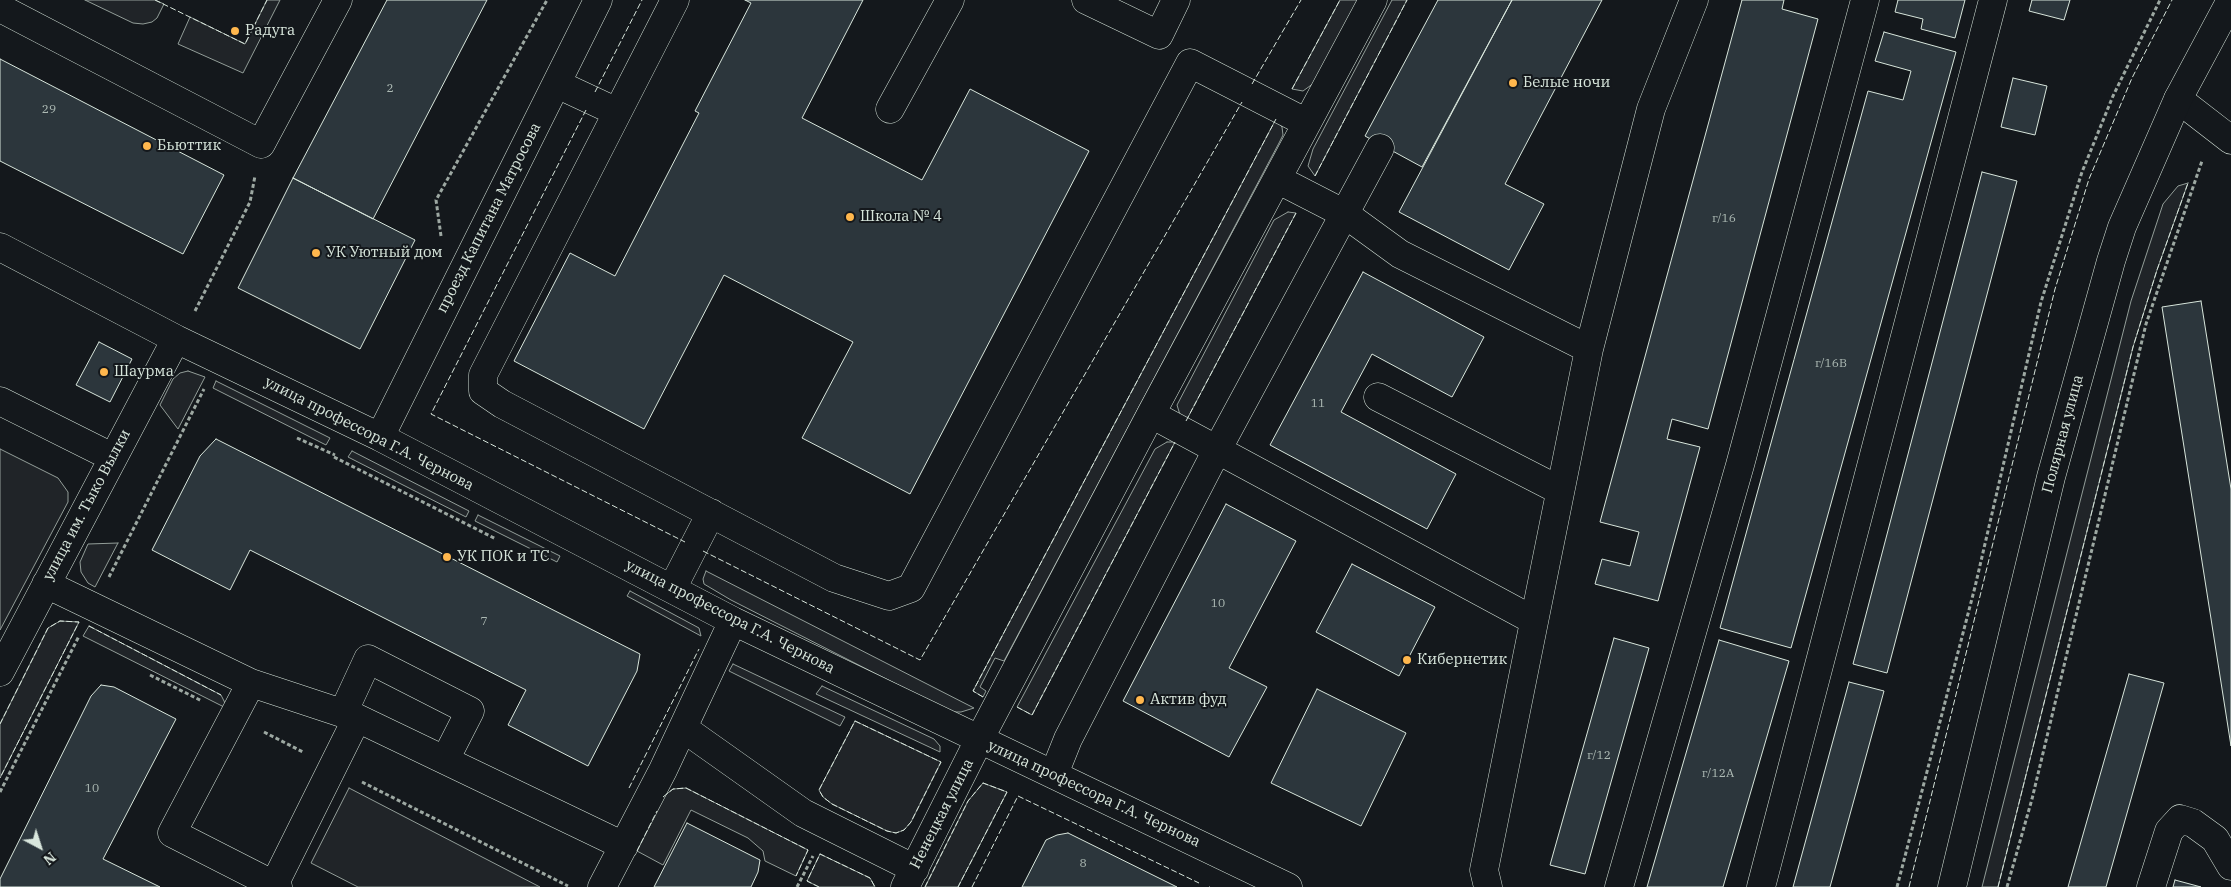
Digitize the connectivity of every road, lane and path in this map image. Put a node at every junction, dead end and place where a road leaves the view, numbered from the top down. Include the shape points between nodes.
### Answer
1 (338, 0) edge
2 (547, 0) edge
3 (598, 0) edge
4 (675, 0) edge
5 (950, 0) edge
6 (1086, 0) edge
7 (1176, 0) edge
8 (1373, 0) edge
9 (1694, 0) edge
10 (1865, 0) edge
11 (1993, 0) edge
12 (2160, 0) edge
13 (2231, 0) edge
14 (0, 8) edge
15 (1159, 35) junction
16 (1190, 63) junction
17 (557, 84) junction
18 (2178, 100) junction
19 (890, 109) dead end
20 (617, 112) junction
21 (1307, 123) junction
22 (2222, 133) edge
23 (261, 144) junction
24 (1380, 148) dead end
25 (1277, 179) junction
26 (1345, 214) junction
27 (442, 238) dead end
28 (0, 247) edge
29 (202, 317) dead end
30 (176, 339) junction
31 (1589, 349) junction
32 (219, 360) junction
33 (1378, 397) dead end
34 (0, 401) edge
35 (1151, 414) junction
36 (380, 437) junction
37 (1217, 450) junction
38 (112, 457) junction
39 (1559, 490) junction
40 (711, 513) junction
41 (46, 584) junction
42 (672, 589) junction
43 (94, 607) junction
44 (1532, 620) junction
45 (733, 621) junction
46 (0, 672) edge
47 (251, 683) junction
48 (350, 715) junction
49 (684, 728) junction
50 (979, 740) junction
51 (445, 760) junction
52 (1054, 774) junction
53 (0, 792) edge
54 (624, 846) junction
55 (2231, 866) edge
56 (910, 878) edge
57 (276, 886) edge
58 (602, 887) edge
59 (1288, 887) edge
60 (1488, 887) edge
61 (1619, 887) edge
62 (1761, 887) edge
63 (1897, 887) edge
64 (1952, 887) edge
65 (2007, 887) edge
66 (2151, 887) edge

1 - 23 street
2 - 27 path via 436,200
3 - 17 street, проезд Капитана Матросова
4 - 20 street
5 - 19 street
6 - 15 street
7 - 15 street
8 - 21 street, Ненецкая улица
9 - 31 street via 1651,109
10 - 61 street via 1740,465
11 - 62 street
12 - 63 path via 2112,96 2082,172 2041,302 1975,587
13 - 18 street, Полярная улица
14 - 23 street
15 - 16 street
16 - 21 street
16 - 40 street via 911,588 889,596 834,578
17 - 20 street
17 - 36 street, проезд Капитана Матросова
18 - 22 street
18 - 64 street, Полярная улица via 2122,228 2111,261 2051,477
20 - 40 street via 484,375 483,390 502,404
21 - 25 street, Ненецкая улица
22 - 65 path via 2146,324 2032,799
23 - 29 path via 250,202 194,313
24 - 26 street
25 - 26 street
25 - 35 street, Ненецкая улица
26 - 31 street via 1400,254
26 - 37 street
28 - 30 street, улица профессора Г.А. Чернова
30 - 32 street, улица профессора Г.А. Чернова
30 - 38 street, улица им. Тыко Вылки
31 - 39 street
32 - 36 street, улица профессора Г.А. Чернова
32 - 43 path
33 - 39 street
34 - 38 street
35 - 37 street
35 - 50 street, Ненецкая улица
36 - 42 street, улица профессора Г.А. Чернова
37 - 44 street
37 - 52 street via 1068,739
38 - 41 street, улица им. Тыко Вылки
39 - 44 street
40 - 42 street
41 - 43 street
41 - 46 street, улица им. Тыко Вылки
42 - 45 street, улица профессора Г.А. Чернова
43 - 47 street
43 - 53 path
44 - 60 street via 1484,870
45 - 49 street
45 - 50 street, улица профессора Г.А. Чернова
47 - 48 street
47 - 57 street via 172,833
48 - 51 street
48 - 51 street via 368,659 470,711
48 - 57 street
49 - 54 street
49 - 56 street via 803,813
50 - 52 street, улица профессора Г.А. Чернова
50 - 56 street, Ненецкая улица
51 - 54 street
52 - 59 street, улица профессора Г.А. Чернова
54 - 58 street
55 - 66 street via 2215,839 2193,823 2180,819 2169,831

